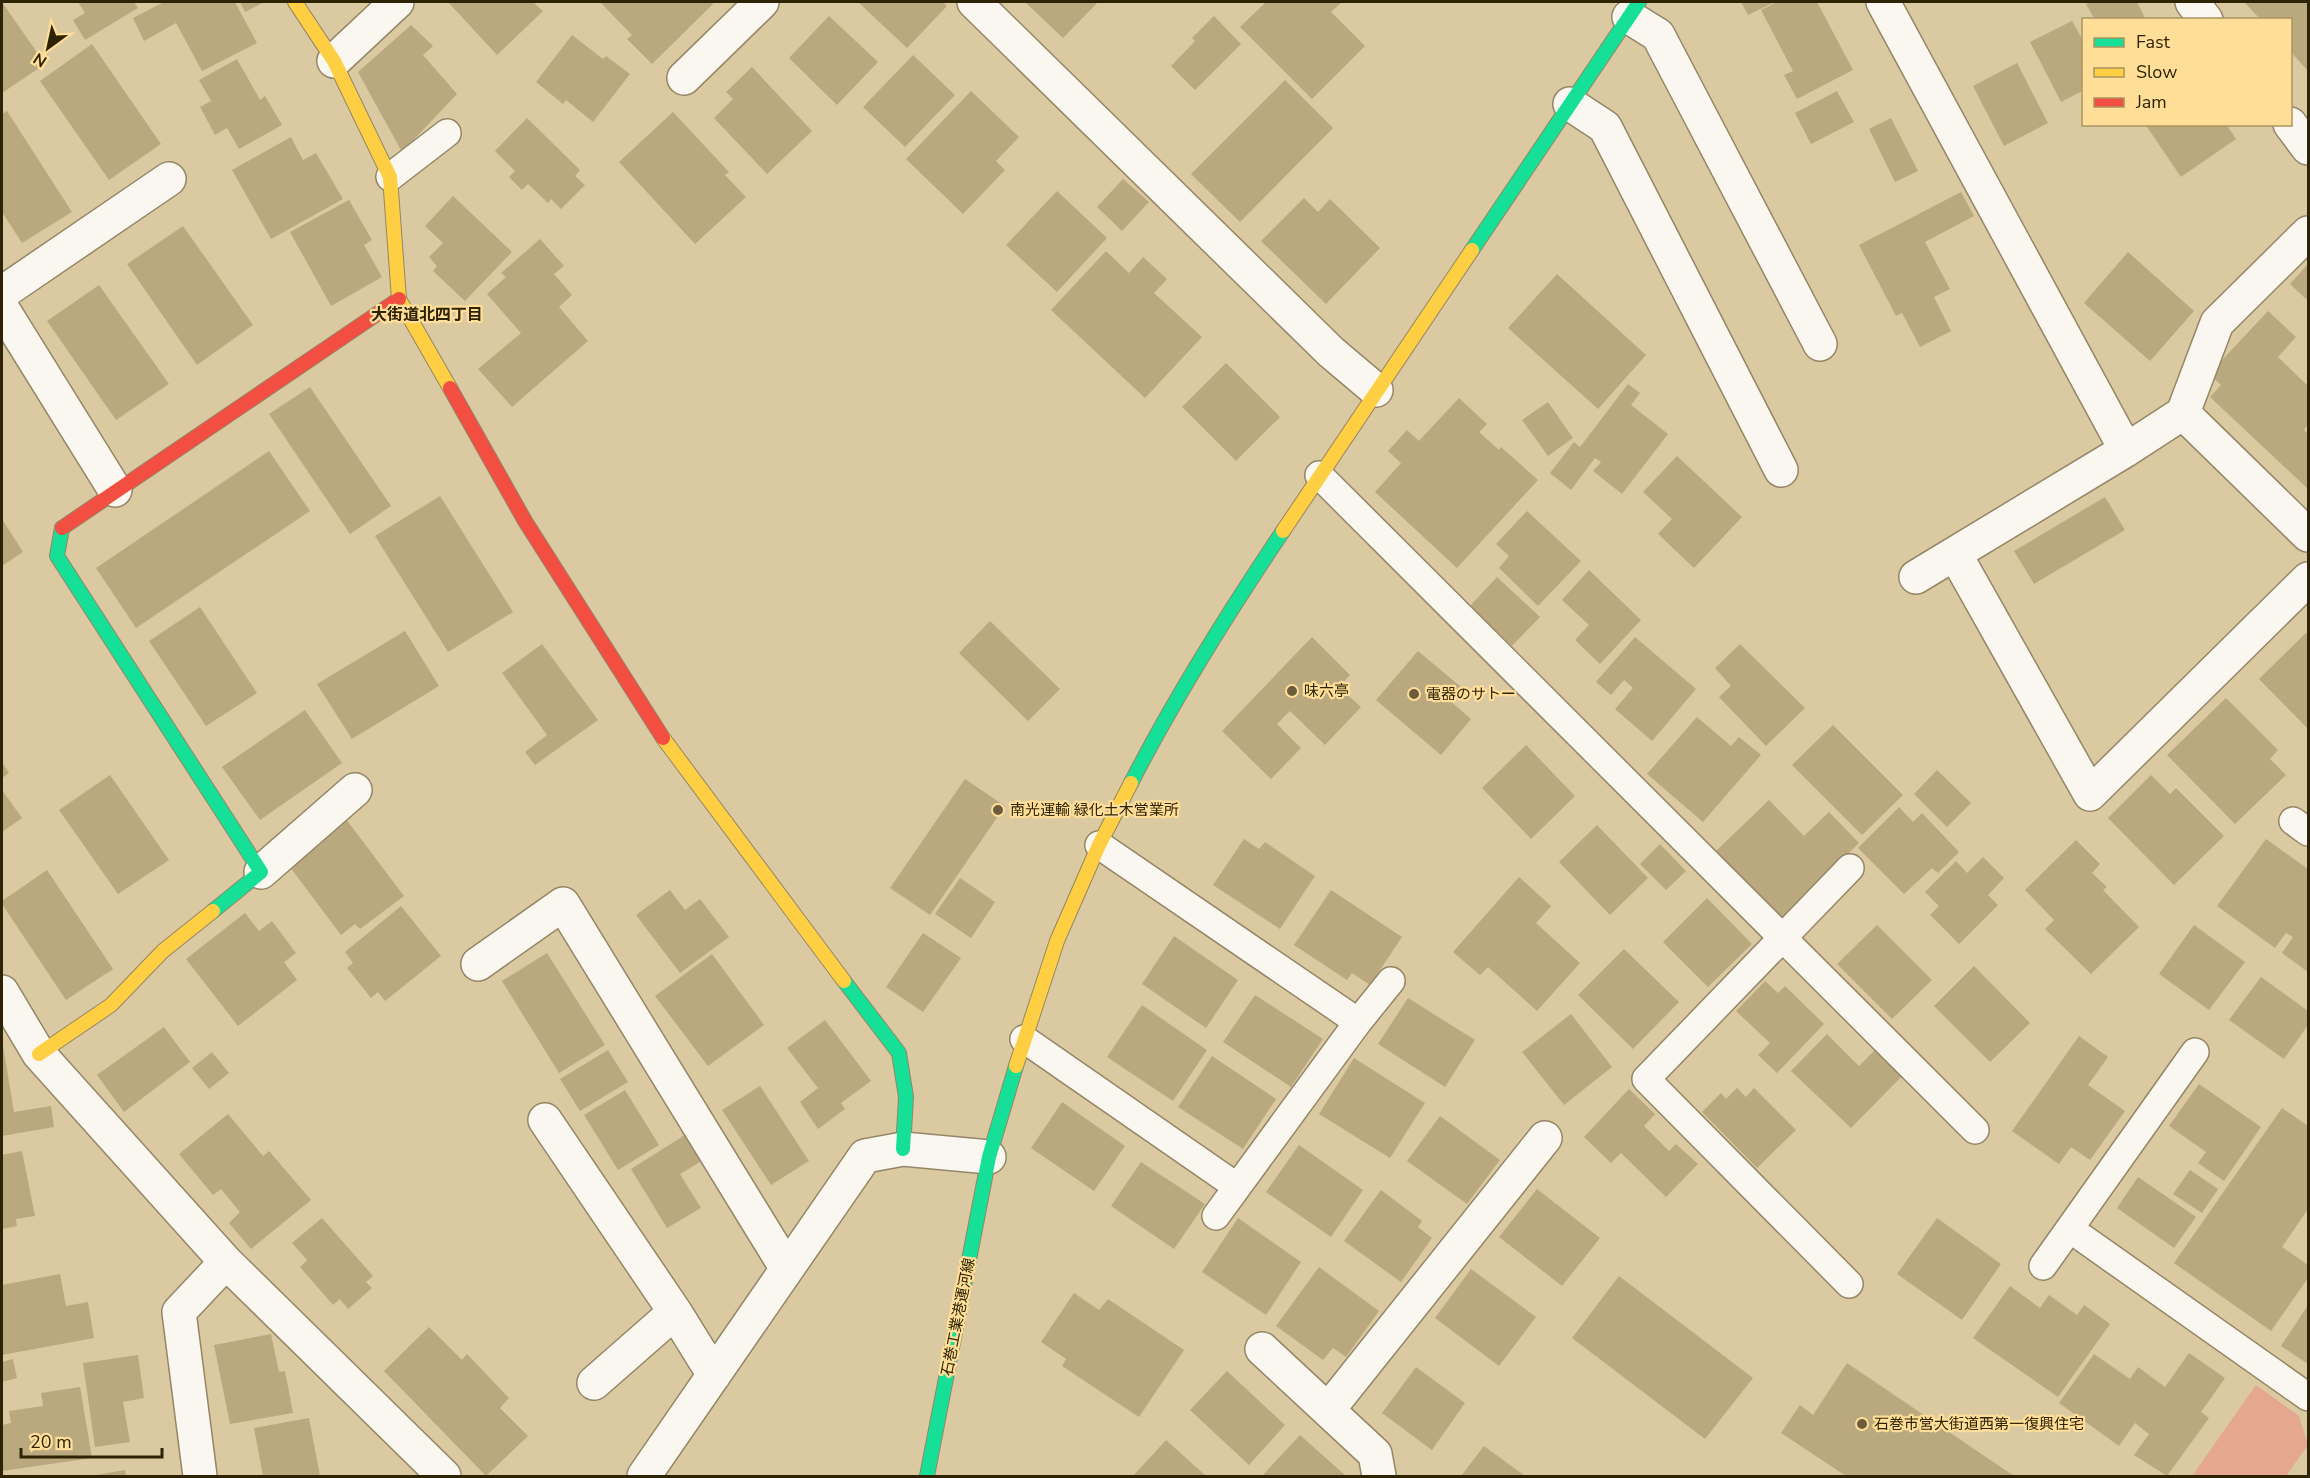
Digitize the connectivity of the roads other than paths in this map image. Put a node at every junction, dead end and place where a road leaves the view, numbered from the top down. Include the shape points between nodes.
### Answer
1 (295, 2) edge
2 (397, 2) edge
3 (974, 2) edge
4 (1883, 2) edge
5 (2192, 2) edge
6 (753, 5) edge
7 (1634, 9) edge
8 (2204, 18) edge
9 (334, 61) junction
10 (684, 78) dead end
11 (1570, 104) junction
12 (2292, 126) edge
13 (447, 133) dead end
14 (2308, 148) edge
15 (390, 177) junction
16 (169, 179) dead end
17 (2308, 233) edge
18 (2, 293) edge
19 (399, 299) junction
20 (2, 308) edge
21 (1820, 344) dead end
22 (1376, 390) junction
23 (2183, 413) junction
24 (2126, 450) junction
25 (1781, 470) dead end
26 (1319, 475) junction
27 (115, 490) junction
28 (2308, 535) edge
29 (1955, 554) junction
30 (1916, 577) dead end
31 (2308, 579) edge
32 (355, 790) dead end
33 (1099, 845) junction
34 (1850, 868) dead end
35 (261, 873) junction
36 (1781, 937) junction
37 (478, 964) dead end
38 (1391, 981) dead end
39 (2, 992) edge
40 (1358, 1022) junction
41 (1024, 1039) junction
42 (2195, 1052) dead end
43 (39, 1054) junction
44 (545, 1120) dead end
45 (1975, 1130) dead end
46 (1545, 1138) dead end
47 (903, 1149) junction
48 (989, 1157) junction
49 (1236, 1186) junction
50 (1216, 1216) dead end
51 (2070, 1228) junction
52 (226, 1262) junction
53 (2043, 1266) dead end
54 (787, 1269) junction
55 (1849, 1284) dead end
56 (675, 1312) junction
57 (1262, 1349) dead end
58 (714, 1375) junction
59 (594, 1383) dead end
60 (2308, 1397) edge
61 (1328, 1410) junction
62 (200, 1476) edge
63 (444, 1476) edge
64 (644, 1476) edge
65 (927, 1476) edge
66 (1379, 1476) edge

1 - 9 street
2 - 9 street
3 - 22 street via 1323,344
4 - 24 street
5 - 8 street
6 - 10 street
7 - 11 street, 石巻工業港運河線
7 - 21 street via 1658,35
9 - 15 street
11 - 22 street, 石巻工業港運河線
11 - 25 street via 1605,127
12 - 14 street
13 - 15 lane
15 - 19 street
16 - 18 street
17 - 23 street via 2217,323
19 - 27 street
19 - 47 street via 525,521 671,750 900,1053 906,1097
20 - 27 street
22 - 26 street, 石巻工業港運河線
23 - 24 street
23 - 28 street
24 - 29 street
26 - 33 street, 石巻工業港運河線 via 1223,620 1154,738
26 - 36 lane
27 - 35 street via 62,527 57,556
29 - 30 street
29 - 31 street via 2090,794
32 - 35 street
33 - 40 lane
33 - 41 street, 石巻工業港運河線 via 1057,941
34 - 36 lane
35 - 43 street via 163,951 111,1005
36 - 45 lane
36 - 55 lane via 1646,1078
37 - 54 street via 563,904
38 - 40 lane
39 - 43 street
40 - 49 lane
41 - 48 street, 石巻工業港運河線
41 - 49 lane
42 - 51 lane
43 - 52 street
44 - 56 street
46 - 61 street
47 - 48 street
47 - 54 street via 865,1156
48 - 65 street, 石巻工業港運河線
49 - 50 lane
51 - 53 lane
51 - 60 lane
52 - 62 street via 179,1312
52 - 63 street
54 - 58 street
56 - 58 street
56 - 59 street
57 - 61 street
58 - 64 street
61 - 66 street via 1375,1454

